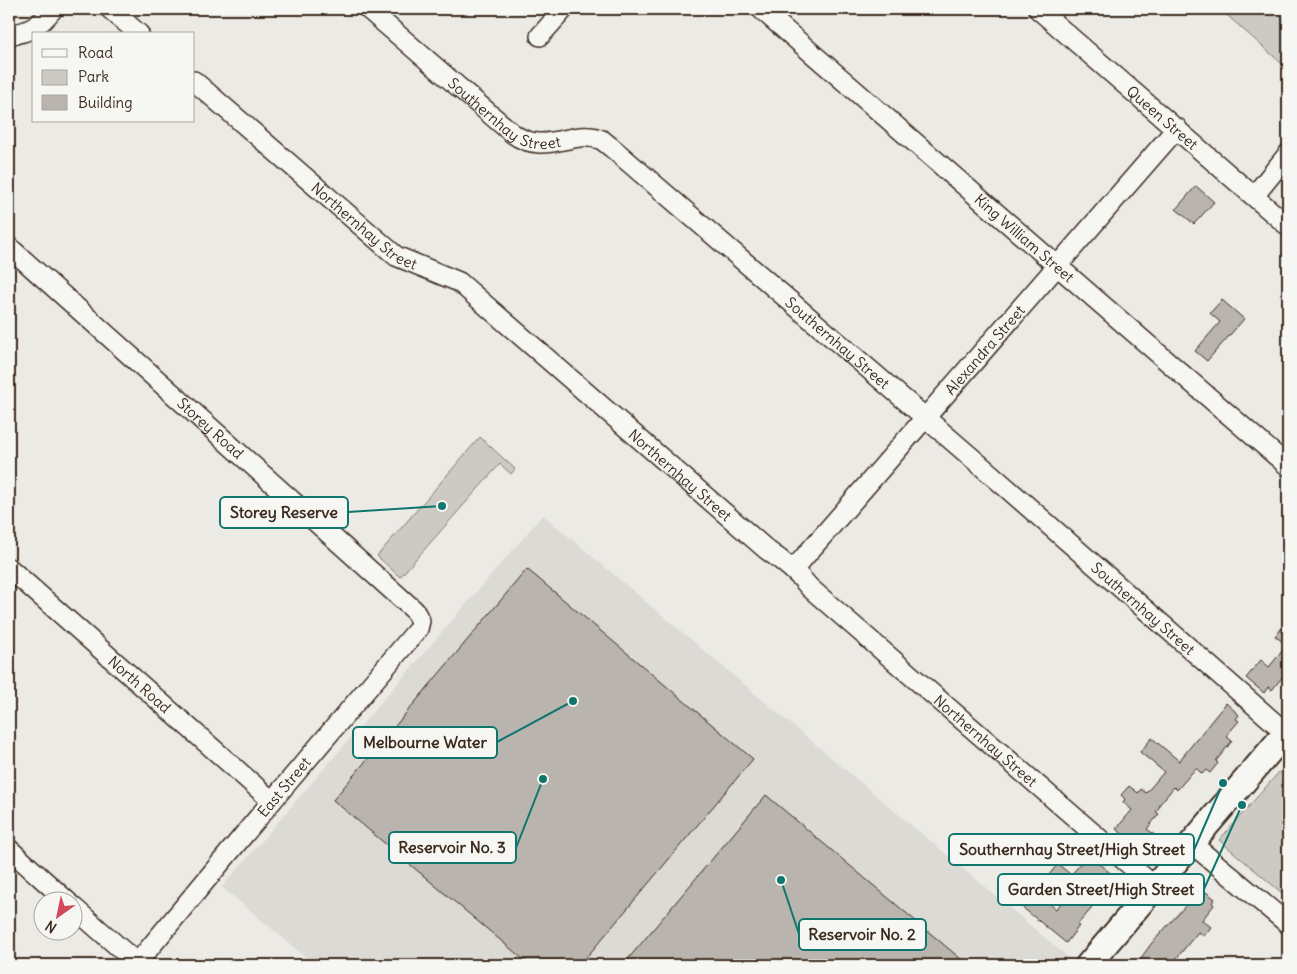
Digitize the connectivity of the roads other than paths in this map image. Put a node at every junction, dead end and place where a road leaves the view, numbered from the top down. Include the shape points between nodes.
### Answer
1 (43, 9) edge
2 (53, 9) edge
3 (110, 9) edge
4 (368, 9) edge
5 (564, 9) edge
6 (761, 9) edge
7 (1038, 9) edge
8 (9, 23) edge
9 (137, 32) edge
10 (9, 34) edge
11 (540, 36) dead end
12 (195, 82) edge
13 (1176, 128) junction
14 (1288, 154) edge
15 (1254, 196) junction
16 (1288, 226) edge
17 (9, 247) edge
18 (1057, 266) junction
19 (925, 419) junction
20 (1288, 466) edge
21 (9, 568) edge
22 (793, 570) junction
23 (414, 610) joint
24 (1287, 731) edge
25 (272, 801) junction
26 (1192, 843) junction
27 (9, 849) edge
28 (1154, 886) junction
29 (57, 892) edge
30 (82, 915) edge
31 (1288, 924) edge
32 (138, 964) edge
33 (1088, 965) edge

1 - 8 street via 22,22
2 - 10 street via 31,29
3 - 9 street
4 - 19 street, Southernhay Street via 521,140 543,144 589,137 601,140
5 - 11 street
6 - 18 street, King William Street
7 - 13 street, Queen Street
12 - 22 street, Northernhay Street via 396,256 459,282
13 - 15 street, Queen Street
13 - 18 street, Alexandra Street
14 - 15 street
15 - 16 street, Queen Street
17 - 23 street, Storey Road
18 - 19 street, Alexandra Street
18 - 20 street, King William Street
19 - 22 street, Alexandra Street
19 - 24 street, Southernhay Street
21 - 25 street, North Road
22 - 28 street, Northernhay Street
23 - 25 street, East Street via 420,622 418,629
24 - 26 main road
25 - 32 street, East Street
26 - 28 main road
26 - 31 street
27 - 29 street
28 - 33 main road
30 - 32 street

